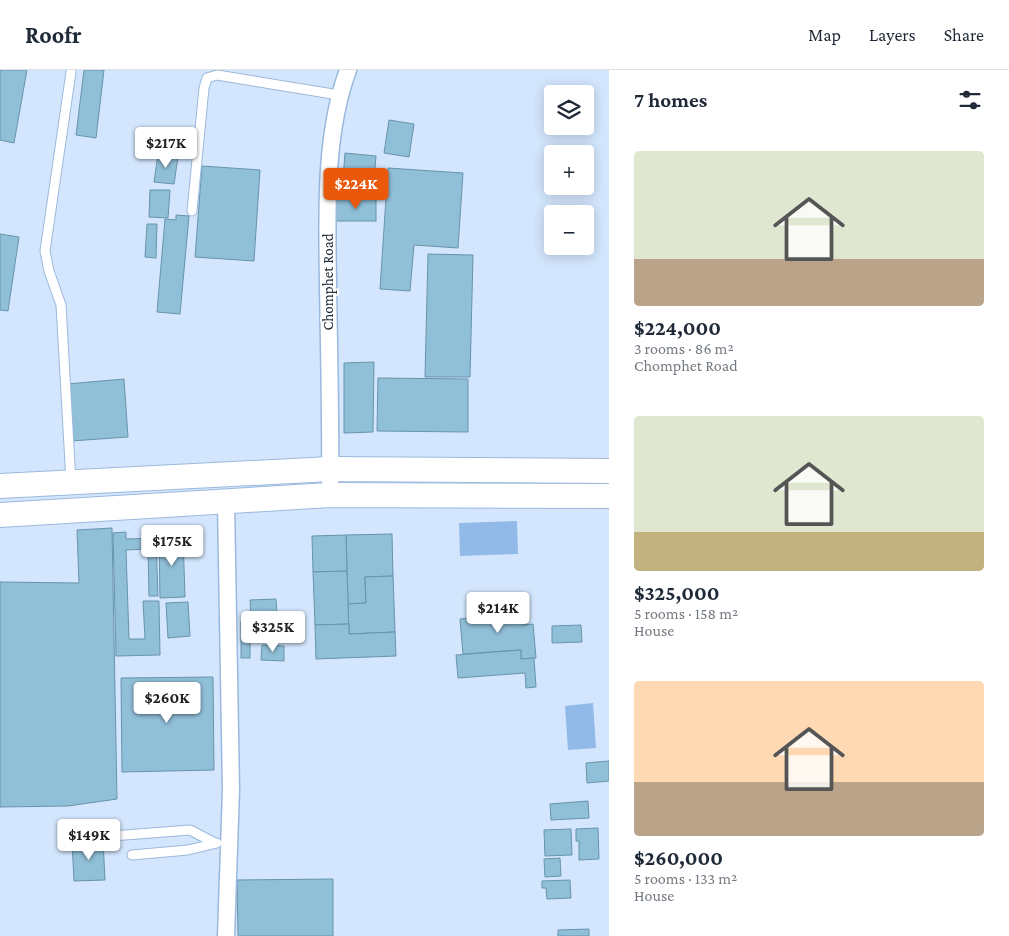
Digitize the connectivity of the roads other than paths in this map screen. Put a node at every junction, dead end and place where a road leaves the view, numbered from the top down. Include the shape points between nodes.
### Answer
1 (348, 70) edge
2 (71, 72) dead end
3 (339, 95) junction
4 (192, 211) dead end
5 (330, 469) junction
6 (609, 471) edge
7 (36, 483) junction
8 (71, 483) junction
9 (0, 486) edge
10 (330, 495) junction
11 (609, 496) edge
12 (226, 502) junction
13 (39, 512) junction
14 (0, 515) edge
15 (112, 836) dead end
16 (222, 841) junction
17 (132, 855) dead end
18 (226, 936) edge

1 - 3 street, Chomphet Road
2 - 8 lane via 45,251 61,305
3 - 4 lane via 217,75 207,78
3 - 5 street, Chomphet Road via 330,167 328,243
5 - 6 main road
5 - 8 main road
5 - 10 street, Chomphet Road
7 - 8 main road
7 - 9 main road
7 - 13 main road
10 - 11 main road
10 - 12 main road
12 - 13 main road
12 - 16 street via 231,790
13 - 14 main road
15 - 16 lane via 190,830
16 - 17 lane via 188,850
16 - 18 street

